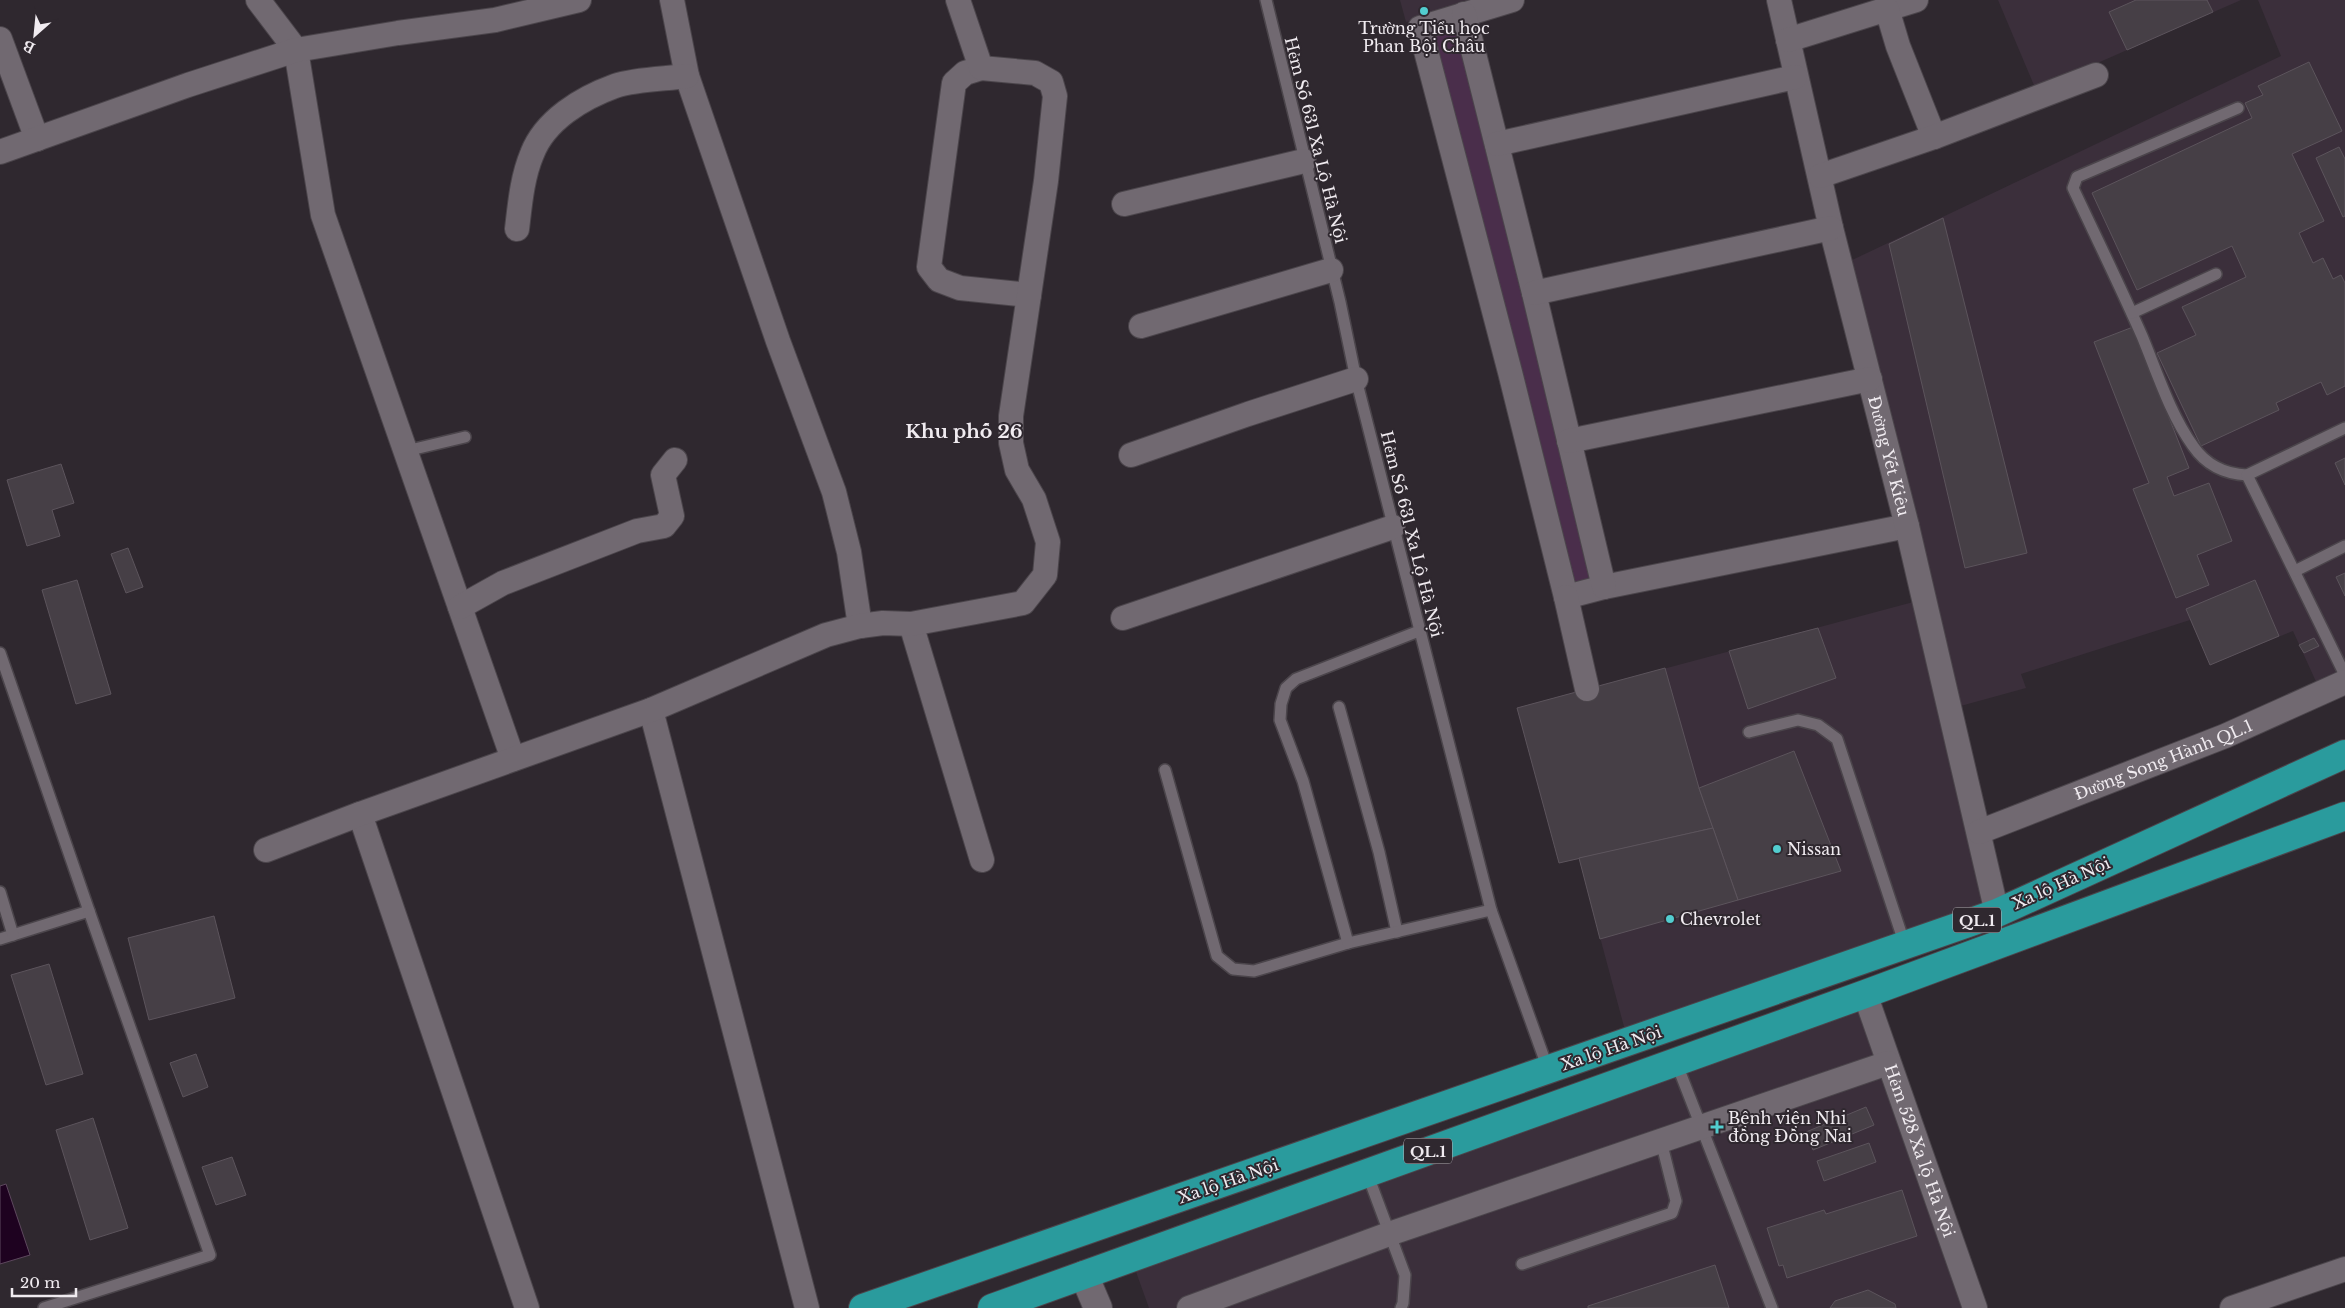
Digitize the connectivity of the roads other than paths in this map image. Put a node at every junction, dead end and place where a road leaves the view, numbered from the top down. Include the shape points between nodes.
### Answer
1 (258, 0) edge
2 (579, 0) edge
3 (672, 0) edge
4 (958, 0) edge
5 (1266, 0) edge
6 (1512, 0) edge
7 (1779, 0) edge
8 (1916, 0) edge
9 (1886, 9) junction
10 (1464, 14) junction
11 (0, 39) edge
12 (1788, 40) junction
13 (296, 50) junction
14 (981, 68) junction
15 (2096, 75) dead end
16 (687, 76) junction
17 (1795, 77) junction
18 (2238, 108) dead end
19 (1934, 137) junction
20 (37, 138) junction
21 (1497, 144) junction
22 (0, 152) edge
23 (1304, 161) junction
24 (1820, 176) junction
25 (1124, 204) dead end
26 (1831, 228) junction
27 (517, 229) dead end
28 (1331, 270) junction
29 (2216, 274) dead end
30 (1534, 293) junction
31 (1029, 295) junction
32 (2132, 314) junction
33 (1141, 326) dead end
34 (1356, 379) junction
35 (1870, 379) junction
36 (2345, 428) edge
37 (465, 437) dead end
38 (1569, 441) junction
39 (406, 451) junction
40 (1131, 455) dead end
41 (675, 460) dead end
42 (2247, 475) junction
43 (1907, 526) junction
44 (1393, 527) junction
45 (2345, 546) edge
46 (2295, 571) junction
47 (1604, 587) junction
48 (1566, 597) junction
49 (460, 607) junction
50 (1123, 618) dead end
51 (911, 624) junction
52 (860, 626) junction
53 (1419, 631) junction
54 (0, 653) edge
55 (2345, 675) edge
56 (2345, 682) edge
57 (1587, 689) dead end
58 (1339, 707) dead end
59 (651, 710) junction
60 (1749, 732) dead end
61 (2345, 754) edge
62 (513, 759) junction
63 (1164, 770) dead end
64 (360, 814) junction
65 (2345, 816) edge
66 (1979, 832) junction
67 (266, 850) dead end
68 (982, 860) dead end
69 (0, 892) edge
70 (1491, 910) junction
71 (88, 911) junction
72 (1997, 913) junction
73 (1396, 932) junction
74 (13, 935) junction
75 (0, 939) edge
76 (1348, 943) junction
77 (1905, 945) junction
78 (1864, 994) junction
79 (1676, 1062) junction
80 (1888, 1063) junction
81 (1548, 1070) junction
82 (1702, 1126) junction
83 (1661, 1141) junction
84 (1367, 1172) junction
85 (1389, 1234) junction
86 (1522, 1264) dead end
87 (2345, 1269) edge
88 (1084, 1275) junction
89 (44, 1308) edge
90 (527, 1308) edge
91 (807, 1308) edge
92 (863, 1308) edge
93 (992, 1308) edge
94 (1098, 1308) edge
95 (1189, 1308) edge
96 (1401, 1308) edge
97 (1772, 1308) edge
98 (1974, 1308) edge
99 (2232, 1308) edge

1 - 13 street
2 - 13 street via 495,20
3 - 16 street
4 - 14 street
5 - 23 lane, Hẻm Số 631 Xa Lộ Hà Nội
6 - 10 street
7 - 12 street, Đường Yết Kiêu
8 - 9 street
9 - 12 street
9 - 19 street
10 - 21 street
10 - 48 street via 1420,28
11 - 20 street
12 - 17 street, Đường Yết Kiêu
13 - 20 street via 188,84
13 - 39 street via 323,215
14 - 31 street via 1035,73 1051,82 1055,96
14 - 31 street via 965,73 954,83 929,267 939,280 960,288
15 - 19 street
16 - 27 street via 616,86 574,106 544,131 532,153 524,180
16 - 52 street via 834,492 849,552
17 - 21 street
17 - 24 street, Đường Yết Kiêu
18 - 32 lane via 2077,177 2073,188
19 - 24 street
20 - 22 street
21 - 30 street
23 - 25 street
23 - 28 lane, Hẻm Số 631 Xa Lộ Hà Nội
24 - 26 street, Đường Yết Kiêu
26 - 30 street
26 - 35 street, Đường Yết Kiêu
28 - 33 street
28 - 34 lane, Hẻm Số 631 Xa Lộ Hà Nội
29 - 32 lane
30 - 38 street
31 - 51 street via 1011,416 1011,443 1017,470 1034,499 1048,542 1045,575 1023,603
32 - 42 lane via 2179,423 2194,448 2218,470 2230,475
34 - 40 street
34 - 44 lane, Hẻm Số 631 Xa Lộ Hà Nội
35 - 38 street
35 - 43 street, Đường Yết Kiêu
36 - 42 lane
37 - 39 lane
38 - 47 street
39 - 49 street
41 - 49 street via 663,476 672,516 664,526 637,531 583,550 503,582
42 - 46 lane
43 - 47 street
43 - 66 street, Đường Yết Kiêu
44 - 50 street
44 - 53 lane, Hẻm Số 631 Xa Lộ Hà Nội
45 - 46 lane
46 - 55 lane
47 - 48 street
48 - 57 street
49 - 62 street
51 - 52 street
51 - 68 street
52 - 59 street via 826,635
53 - 70 lane, Hẻm Số 631 Xa Lộ Hà Nội
53 - 76 lane via 1296,679 1286,688 1281,704 1280,720 1303,781
54 - 71 lane
56 - 66 street, Đường Song Hành QL.1 via 2225,736
58 - 73 lane via 1379,852
59 - 62 street
59 - 91 street
60 - 77 lane via 1798,720 1818,725 1837,739
61 - 72 highway, Xa lộ Hà Nội / QL.1
62 - 64 street
63 - 76 lane via 1217,956 1233,969 1254,971
64 - 67 street
64 - 90 street
65 - 78 highway, Xa lộ Hà Nội / QL.1
66 - 72 street, Đường Yết Kiêu
69 - 74 lane
70 - 73 lane
70 - 81 lane, Hẻm Số 631 Xa Lộ Hà Nội
71 - 74 lane
71 - 89 lane via 210,1255
72 - 77 highway, Xa lộ Hà Nội / QL.1
73 - 76 lane
74 - 75 lane
77 - 81 highway, Xa lộ Hà Nội / QL.1
78 - 79 highway, Xa lộ Hà Nội / QL.1
78 - 80 street, Hẻm 528 Xa lộ Hà Nội
79 - 82 lane
79 - 84 highway, Xa lộ Hà Nội / QL.1
80 - 82 street
80 - 98 street, Hẻm 528 Xa lộ Hà Nội
81 - 92 highway, Xa lộ Hà Nội / QL.1
82 - 83 street
82 - 97 lane
83 - 85 street
83 - 86 lane via 1676,1201 1672,1213
84 - 85 lane
84 - 88 highway, Xa lộ Hà Nội / QL.1
85 - 95 street
85 - 96 lane via 1405,1275
87 - 99 street
88 - 93 highway, Xa lộ Hà Nội / QL.1
88 - 94 street

